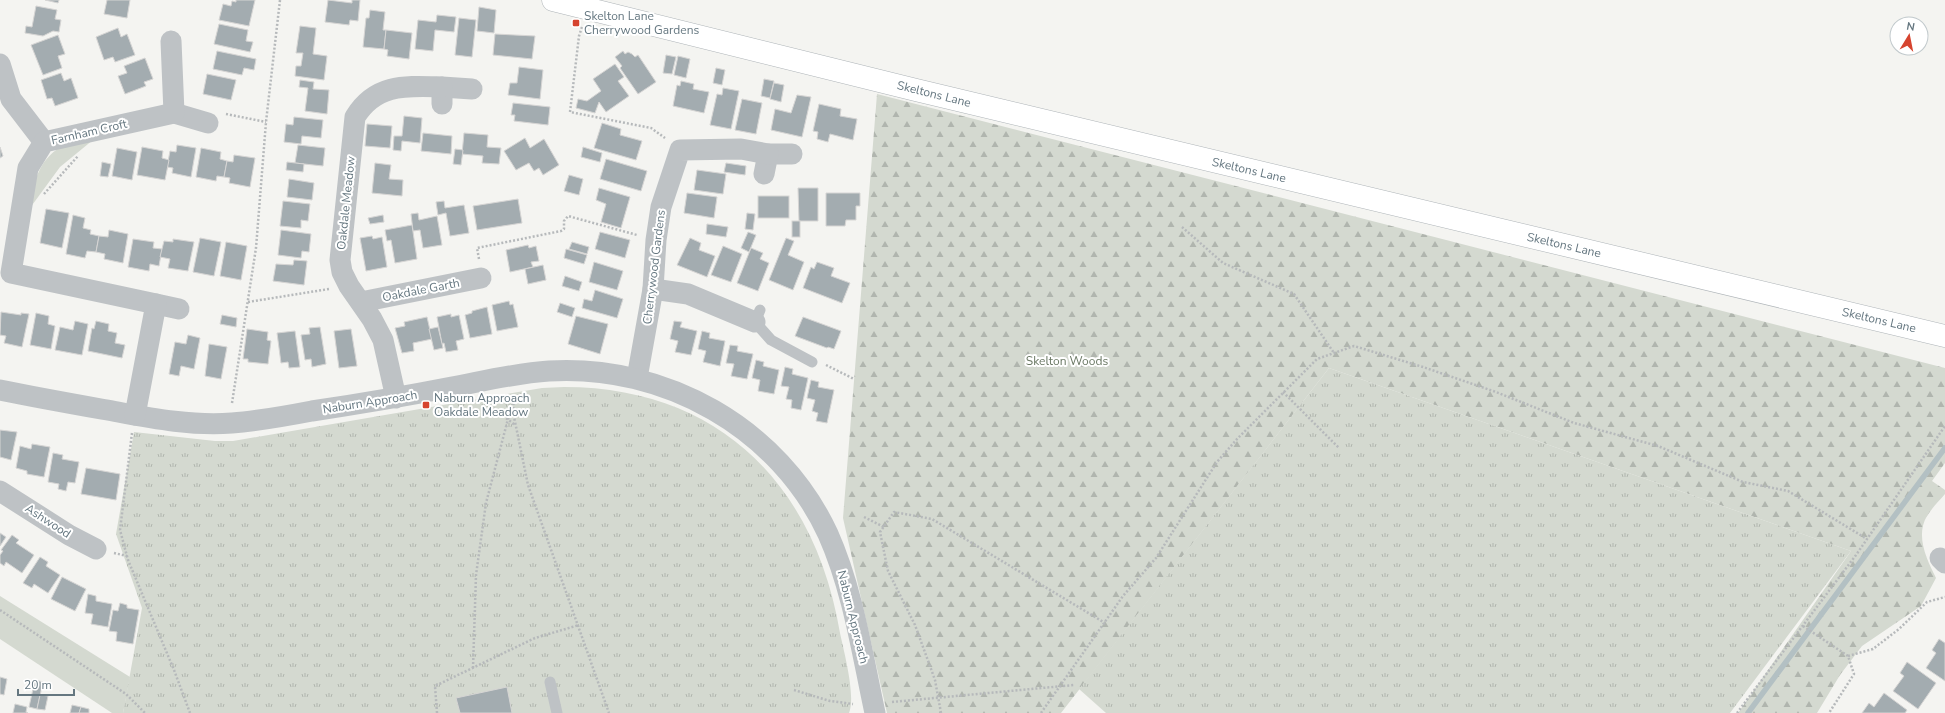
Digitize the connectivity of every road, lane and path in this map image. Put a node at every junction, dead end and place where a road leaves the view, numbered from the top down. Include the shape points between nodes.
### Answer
1 (280, 0) edge
2 (554, 0) edge
3 (578, 6) junction
4 (171, 41) dead end
5 (0, 64) edge
6 (472, 89) dead end
7 (174, 113) junction
8 (208, 123) dead end
9 (44, 142) junction
10 (680, 150) junction
11 (80, 154) dead end
12 (792, 154) dead end
13 (43, 196) dead end
14 (1182, 227) dead end
15 (656, 240) junction
16 (5, 272) edge
17 (482, 278) joint
18 (653, 289) junction
19 (355, 294) junction
20 (248, 302) junction
21 (156, 304) junction
22 (179, 309) dead end
23 (757, 316) joint
24 (1945, 336) edge
25 (1334, 353) junction
26 (812, 362) joint
27 (513, 376) junction
28 (637, 378) junction
29 (854, 379) dead end
30 (463, 385) junction
31 (0, 390) edge
32 (1282, 392) junction
33 (396, 398) junction
34 (513, 412) junction
35 (135, 415) junction
36 (508, 419) junction
37 (229, 423) junction
38 (515, 425) junction
39 (1945, 426) edge
40 (1339, 448) dead end
41 (0, 491) edge
42 (864, 518) dead end
43 (884, 527) junction
44 (1867, 539) junction
45 (96, 549) dead end
46 (1945, 597) edge
47 (0, 610) edge
48 (1105, 623) junction
49 (579, 625) junction
50 (1803, 626) junction
51 (1848, 656) junction
52 (473, 668) junction
53 (550, 682) dead end
54 (1074, 685) dead end
55 (1061, 686) junction
56 (794, 690) dead end
57 (938, 698) junction
58 (874, 708) edge
59 (146, 713) edge
60 (190, 713) edge
61 (437, 713) edge
62 (558, 713) edge
63 (609, 713) edge
64 (941, 713) edge
65 (1041, 713) edge
66 (1737, 713) edge
67 (1829, 713) edge

1 - 20 path via 266,122 256,248
2 - 3 street, Skeltons Lane
3 - 10 path via 576,14 587,16 579,36 570,112 651,128
3 - 24 street, Skeltons Lane via 923,92
4 - 7 street
5 - 9 street via 11,99
6 - 19 street, Oakdale Meadow via 442,96 400,87 371,98 355,117 340,248 342,272
7 - 8 street, Farnham Croft
7 - 9 street, Farnham Croft
9 - 16 street, Farnham Croft via 28,168
10 - 12 street via 741,149 766,164
10 - 15 street, Cherrywood Gardens via 661,207
11 - 13 path
14 - 25 path via 1223,263 1294,294
15 - 17 path via 568,216 561,231 477,248
15 - 18 street, Cherrywood Gardens
16 - 21 street, Farnham Croft
17 - 19 street, Oakdale Garth
18 - 23 street via 688,294
18 - 28 street, Cherrywood Gardens
19 - 20 path
19 - 33 street, Oakdale Meadow via 383,340
20 - 37 path
21 - 22 street, Farnham Croft
21 - 35 street
23 - 26 lane via 770,340
25 - 32 path via 1317,359
25 - 44 path via 1354,346 1424,367 1574,423 1658,446 1743,482 1788,491
26 - 29 path
27 - 28 street, Naburn Approach via 549,371 581,371
27 - 30 street, Naburn Approach
27 - 34 path
28 - 58 street, Naburn Approach via 688,396 715,410 766,448 803,491 816,510 839,562 850,598
30 - 33 street, Naburn Approach
30 - 36 path
31 - 35 street, Naburn Approach
32 - 40 path
32 - 48 path via 1218,462 1156,558 1123,596
33 - 37 street, Naburn Approach
34 - 36 path
34 - 38 path
35 - 37 street, Naburn Approach via 181,422
35 - 60 path via 120,530 127,556
36 - 38 path
36 - 52 path via 486,503 476,575
38 - 49 path via 528,485
39 - 44 path
41 - 45 street, Ashwood
42 - 43 path
43 - 48 path via 894,512 932,519
43 - 57 path via 880,532 888,571 915,625 935,680
44 - 50 path
46 - 51 path via 1927,602 1873,649
47 - 59 path via 126,694
48 - 55 path
49 - 52 path via 535,638
49 - 63 path
50 - 51 path
50 - 66 path
51 - 67 path via 1854,674
52 - 61 path via 435,686
53 - 62 lane
54 - 55 path
55 - 57 path
55 - 65 path
56 - 58 path via 846,705
57 - 58 path
57 - 64 path

